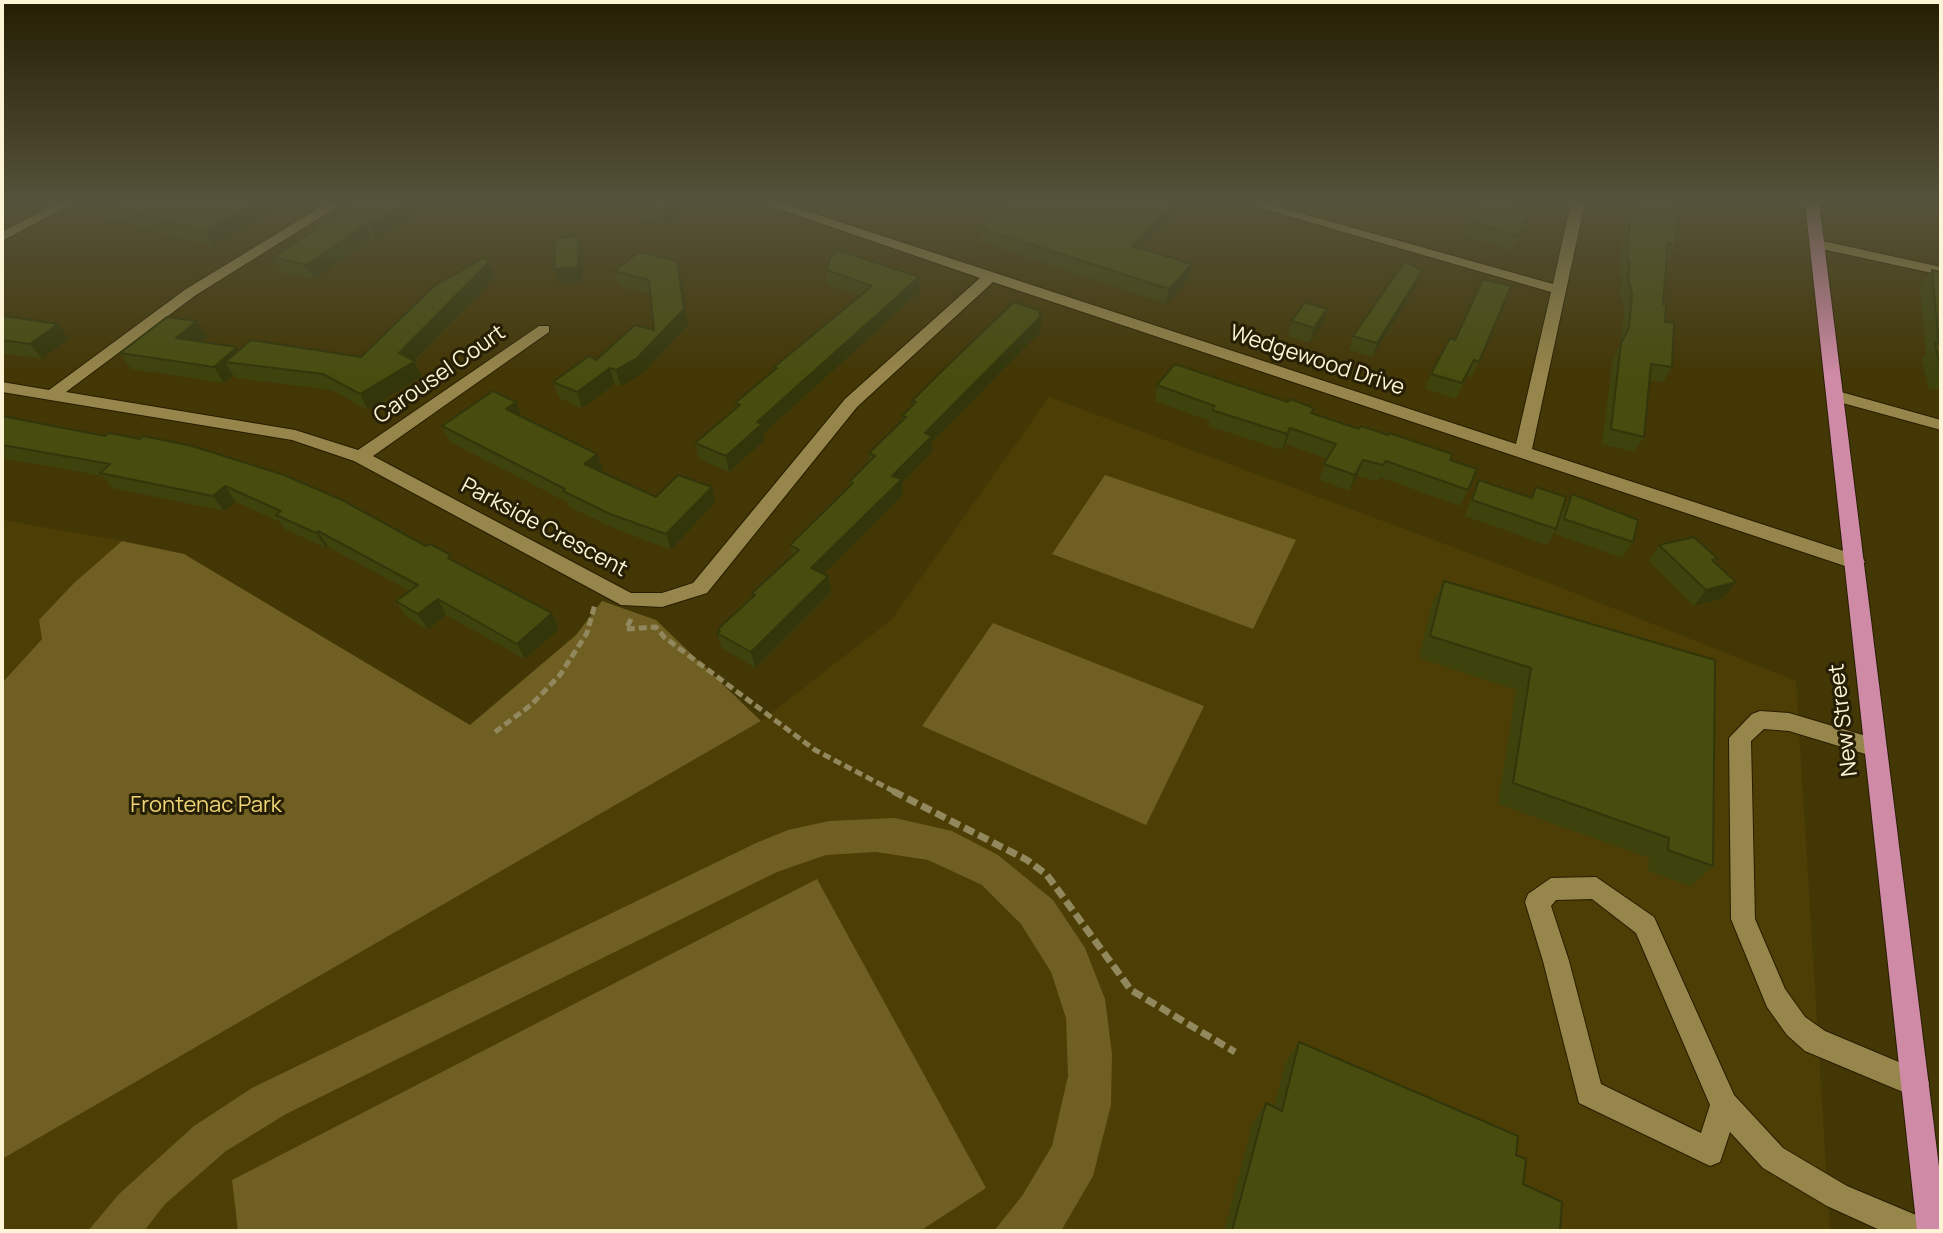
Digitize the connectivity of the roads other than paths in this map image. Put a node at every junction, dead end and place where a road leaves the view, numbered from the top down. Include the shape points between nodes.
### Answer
1 (244, 260) edge
2 (938, 260) edge
3 (1455, 260) edge
4 (1566, 260) edge
5 (1820, 260) edge
6 (1889, 260) edge
7 (1941, 271) edge
8 (990, 277) junction
9 (1559, 290) junction
10 (544, 329) dead end
11 (2, 387) edge
12 (52, 395) junction
13 (1834, 395) junction
14 (1941, 425) edge
15 (1523, 451) junction
16 (360, 457) junction
17 (1855, 562) junction
18 (1875, 748) junction
19 (1915, 1083) junction
20 (1724, 1105) junction
21 (1917, 1231) edge
22 (1932, 1231) edge

1 - 12 street via 191,292
2 - 8 street, Wedgewood Drive
3 - 9 street
4 - 9 street
5 - 13 main road, New Street
6 - 7 street
8 - 15 street, Wedgewood Drive
8 - 16 street, Parkside Crescent via 851,403 700,588 662,600 628,600
9 - 15 street
10 - 16 street, Carousel Court
11 - 12 street, Parkside Crescent
12 - 16 street, Parkside Crescent via 295,435
13 - 14 street
13 - 17 main road, New Street
15 - 17 street, Wedgewood Drive
17 - 18 main road, New Street
18 - 19 main road, New Street
18 - 19 street via 1789,722 1760,720 1740,738 1743,919 1776,998 1796,1026 1815,1041
19 - 22 main road, New Street
20 - 20 street via 1645,925 1596,888 1551,889 1537,902 1589,1093 1710,1152
20 - 21 street via 1773,1158 1837,1196

